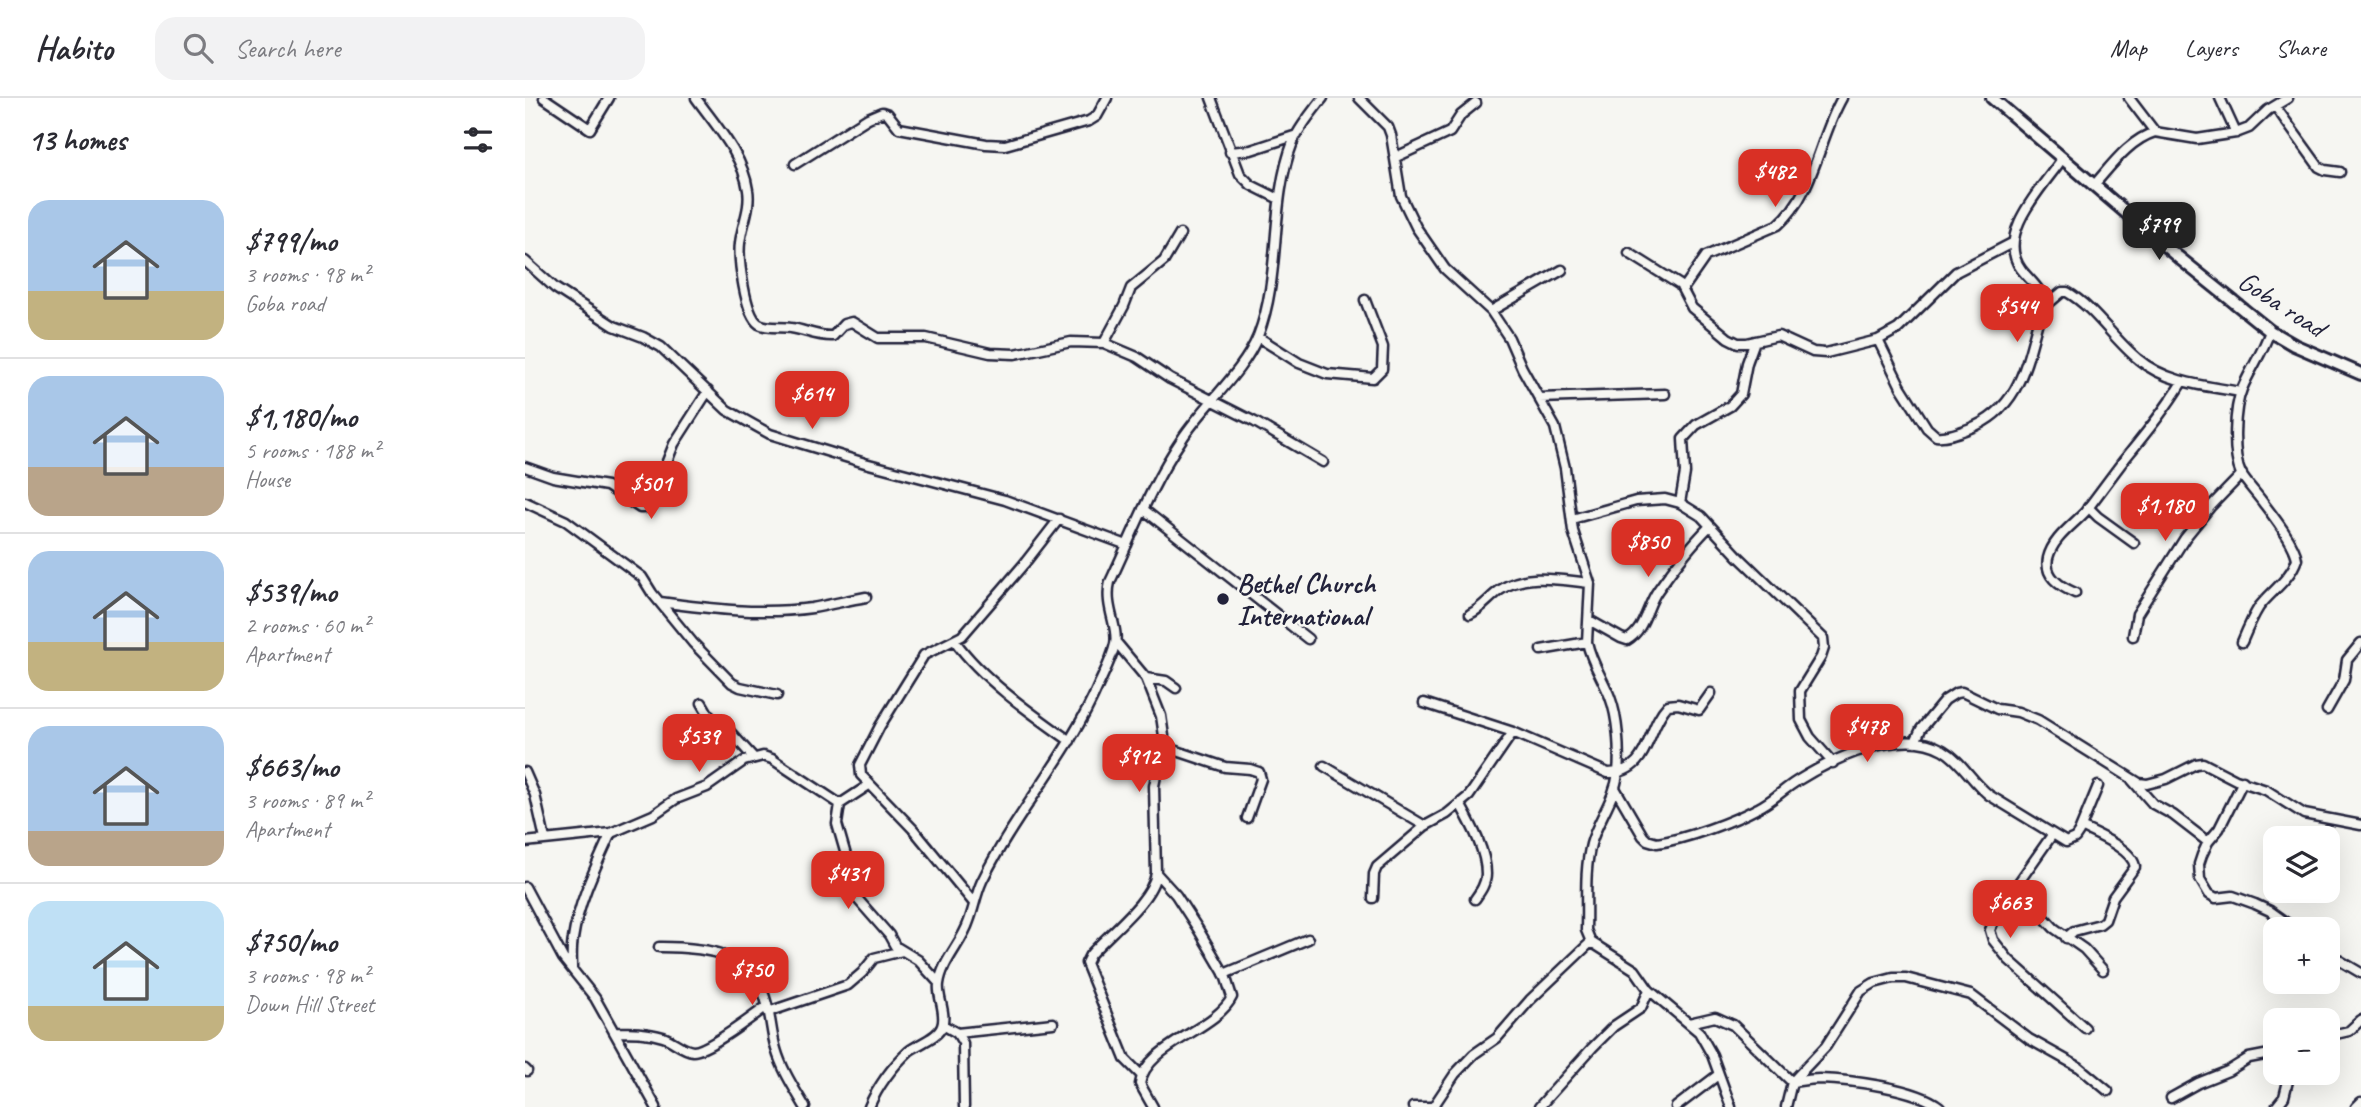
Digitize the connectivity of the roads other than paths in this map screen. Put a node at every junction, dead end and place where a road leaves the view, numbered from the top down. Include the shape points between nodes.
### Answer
1 (544, 98) edge
2 (609, 98) edge
3 (696, 98) edge
4 (1107, 98) edge
5 (1211, 98) edge
6 (1322, 98) edge
7 (1359, 98) edge
8 (1843, 98) edge
9 (1991, 98) edge
10 (2129, 98) edge
11 (2220, 98) edge
12 (2287, 98) edge
13 (1476, 103) dead end
14 (2275, 106) junction
15 (2155, 132) junction
16 (2236, 132) junction
17 (1297, 135) junction
18 (1230, 152) junction
19 (1396, 157) junction
20 (2062, 159) junction
21 (795, 164) dead end
22 (2340, 172) dead end
23 (2094, 186) junction
24 (1279, 199) junction
25 (1179, 234) dead end
26 (2012, 243) junction
27 (1629, 253) dead end
28 (525, 261) edge
29 (1562, 270) dead end
30 (1683, 289) junction
31 (1365, 300) dead end
32 (2042, 309) junction
33 (1491, 311) junction
34 (2270, 331) junction
35 (1258, 337) junction
36 (1878, 340) junction
37 (1755, 341) junction
38 (1104, 343) junction
39 (2361, 374) edge
40 (2182, 382) junction
41 (708, 391) junction
42 (2241, 392) junction
43 (1665, 394) dead end
44 (1539, 398) junction
45 (1211, 400) junction
46 (1323, 462) dead end
47 (525, 467) edge
48 (2242, 474) junction
49 (525, 502) edge
50 (1680, 503) junction
51 (2088, 507) junction
52 (1143, 509) junction
53 (1059, 519) junction
54 (1572, 519) junction
55 (1710, 526) junction
56 (2134, 543) dead end
57 (1128, 545) junction
58 (1590, 583) junction
59 (2075, 593) dead end
60 (866, 597) dead end
61 (660, 602) junction
62 (1470, 614) dead end
63 (1589, 620) junction
64 (2133, 636) dead end
65 (1308, 639) dead end
66 (955, 641) junction
67 (1116, 642) junction
68 (1587, 642) junction
69 (2242, 642) dead end
70 (2361, 643) edge
71 (1541, 650) dead end
72 (1146, 678) junction
73 (1176, 688) dead end
74 (1711, 693) dead end
75 (777, 695) dead end
76 (1424, 703) dead end
77 (702, 704) dead end
78 (2327, 710) dead end
79 (1513, 732) junction
80 (1070, 741) junction
81 (1915, 742) junction
82 (1162, 746) junction
83 (754, 758) junction
84 (1833, 763) junction
85 (1324, 766) dead end
86 (525, 772) edge
87 (1618, 772) junction
88 (2132, 780) junction
89 (2243, 782) junction
90 (870, 785) junction
91 (2098, 786) dead end
92 (1615, 788) junction
93 (840, 804) junction
94 (1459, 804) junction
95 (1247, 818) dead end
96 (2361, 824) edge
97 (1425, 826) junction
98 (2081, 827) junction
99 (611, 833) junction
100 (2052, 835) junction
101 (545, 839) junction
102 (525, 842) edge
103 (2208, 842) junction
104 (1156, 873) junction
105 (525, 887) edge
106 (2016, 887) junction
107 (1373, 898) dead end
108 (1475, 899) dead end
109 (974, 902) junction
110 (2278, 917) edge
111 (2066, 938) junction
112 (1308, 940) dead end
113 (1591, 942) junction
114 (659, 947) dead end
115 (902, 951) junction
116 (2340, 961) edge
117 (572, 968) junction
118 (2102, 971) dead end
119 (2361, 973) edge
120 (1224, 974) junction
121 (939, 983) junction
122 (1649, 990) junction
123 (767, 1009) junction
124 (2361, 1020) edge
125 (1053, 1023) dead end
126 (1689, 1023) junction
127 (943, 1025) junction
128 (2085, 1028) dead end
129 (615, 1032) junction
130 (957, 1033) junction
131 (2340, 1033) edge
132 (2263, 1056) edge
133 (1141, 1075) junction
134 (1718, 1075) junction
135 (1792, 1082) junction
136 (2287, 1085) edge
137 (2108, 1091) dead end
138 (2171, 1098) dead end
139 (2361, 1102) edge
140 (656, 1107) edge
141 (805, 1107) edge
142 (869, 1107) edge
143 (964, 1107) edge
144 (1153, 1107) edge
145 (1413, 1107) edge
146 (1432, 1107) edge
147 (1539, 1107) edge
148 (1676, 1107) edge
149 (1731, 1107) edge
150 (1786, 1107) edge
151 (1940, 1107) edge
152 (2276, 1107) edge
153 (2355, 1107) edge

1 - 2 street via 590,129
3 - 38 street via 733,150 748,190 739,256 747,298 758,323 825,337 852,322 878,338 926,338 991,353 1015,354 1071,342
4 - 21 street via 1089,121 1005,145 899,128 882,112
5 - 18 street
6 - 17 street
7 - 19 street via 1388,127
8 - 30 street via 1805,187 1787,217 1706,256
9 - 20 street, Goba road
10 - 15 street
11 - 16 street
12 - 14 street
13 - 19 street via 1450,132
14 - 16 street via 2249,128
14 - 22 street via 2319,167
15 - 16 street via 2197,139
15 - 23 street via 2129,148
17 - 18 street
17 - 24 street
18 - 24 street via 1245,180
19 - 33 street via 1401,196 1422,236 1445,269
20 - 23 street, Goba road
20 - 26 street via 2022,215
23 - 34 street, Goba road
24 - 35 street via 1273,269
25 - 38 street via 1164,261 1131,288
26 - 32 street via 2019,266 2042,294
26 - 36 street via 1956,272 1898,329
27 - 30 street
28 - 41 street via 555,288 604,320 661,347
29 - 33 street
30 - 37 street via 1692,309 1715,329 1738,342
31 - 35 street via 1383,347 1382,369 1373,378 1327,374 1299,363
32 - 36 street via 2021,380 2008,402 1978,425 1941,436 1927,428
32 - 40 street via 2067,292 2139,360
33 - 44 street
34 - 39 street, Goba road
34 - 42 street
35 - 45 street
36 - 37 street via 1825,353 1778,336
37 - 50 street via 1741,394 1683,439 1685,473
38 - 45 street
40 - 42 street
40 - 51 street
41 - 47 street via 674,444 644,508 607,486 552,477
41 - 53 street via 727,410 770,434 973,490
42 - 48 street via 2235,425
43 - 44 street
44 - 54 street via 1555,427
45 - 46 street
45 - 52 street via 1156,479
48 - 64 street via 2185,538 2137,614
48 - 69 street via 2297,559 2261,604
49 - 61 street via 566,520 642,577
50 - 54 street via 1636,501
50 - 55 street
51 - 56 street
51 - 59 street via 2065,530 2048,562 2054,580
52 - 57 street
52 - 65 street
53 - 57 street
53 - 66 street
54 - 58 street
55 - 63 street via 1658,590 1631,638 1621,638
55 - 84 street via 1823,638 1821,657 1800,691 1801,720
57 - 67 street via 1107,594
58 - 62 street via 1525,580 1498,592
58 - 63 street
60 - 61 street via 776,611 712,610
61 - 75 street via 732,682
63 - 68 street
66 - 80 street via 1025,708
66 - 90 street via 923,655 880,726 860,765 860,773
67 - 72 street
67 - 80 street
68 - 71 street
68 - 87 street via 1611,700
70 - 78 street via 2347,660 2344,680
72 - 73 street
72 - 82 street via 1161,716
74 - 87 street via 1699,710 1668,705 1641,756
76 - 79 street
77 - 83 street via 713,722 730,732
79 - 87 street via 1608,773
79 - 94 street
80 - 109 street via 1004,842
81 - 84 street via 1886,742
81 - 88 street via 1945,700 1962,692 2048,725
81 - 100 street via 1943,750 1978,787
82 - 95 street via 1225,767 1259,772 1261,779
82 - 104 street via 1154,786
83 - 93 street via 772,759
83 - 99 street via 734,766 707,787
84 - 92 street via 1735,819 1657,843 1643,836
85 - 97 street
86 - 101 street
87 - 92 street
88 - 89 street via 2166,779 2203,763
88 - 103 street via 2153,804
89 - 96 street via 2266,790 2304,814
89 - 103 street
90 - 93 street
90 - 109 street
91 - 98 street
92 - 113 street via 1589,857 1586,930
93 - 115 street via 837,824 854,895
94 - 97 street
94 - 108 street via 1472,826 1486,875
97 - 107 street via 1377,867
98 - 100 street via 2071,841
98 - 111 street via 2131,856 2135,867 2113,897 2105,919
99 - 101 street
99 - 117 street via 579,916
100 - 106 street
101 - 102 street
103 - 110 street via 2199,864 2200,879 2209,894 2233,896
104 - 120 street via 1184,907
104 - 133 street via 1134,910 1086,963 1125,1059
105 - 117 street
106 - 111 street
106 - 128 street via 1992,921 1993,940 2028,980
109 - 121 street
111 - 118 street via 2084,949
112 - 120 street
113 - 122 street via 1635,970
113 - 146 street via 1497,1038 1473,1054
114 - 123 street via 710,951 736,959 759,985
115 - 121 street
115 - 123 street via 874,958 848,985
116 - 119 street
117 - 129 street
120 - 133 street via 1230,1002 1159,1055
121 - 127 street
122 - 126 street
122 - 147 street via 1641,1008 1591,1048
123 - 129 street via 692,1051 644,1032
123 - 141 street via 781,1063
124 - 131 street
125 - 130 street
126 - 134 street via 1706,1042
126 - 135 street via 1715,1017 1733,1025
127 - 130 street
127 - 142 street via 907,1053 884,1079
129 - 140 street
130 - 143 street via 964,1049
132 - 138 street via 2249,1058
133 - 144 street via 1140,1084
134 - 148 street
134 - 149 street
135 - 137 street via 1826,1046 1861,991 1885,979 1906,978 1971,995
135 - 150 street
135 - 151 street via 1864,1082 1924,1097
136 - 152 street
139 - 153 street
145 - 146 street

